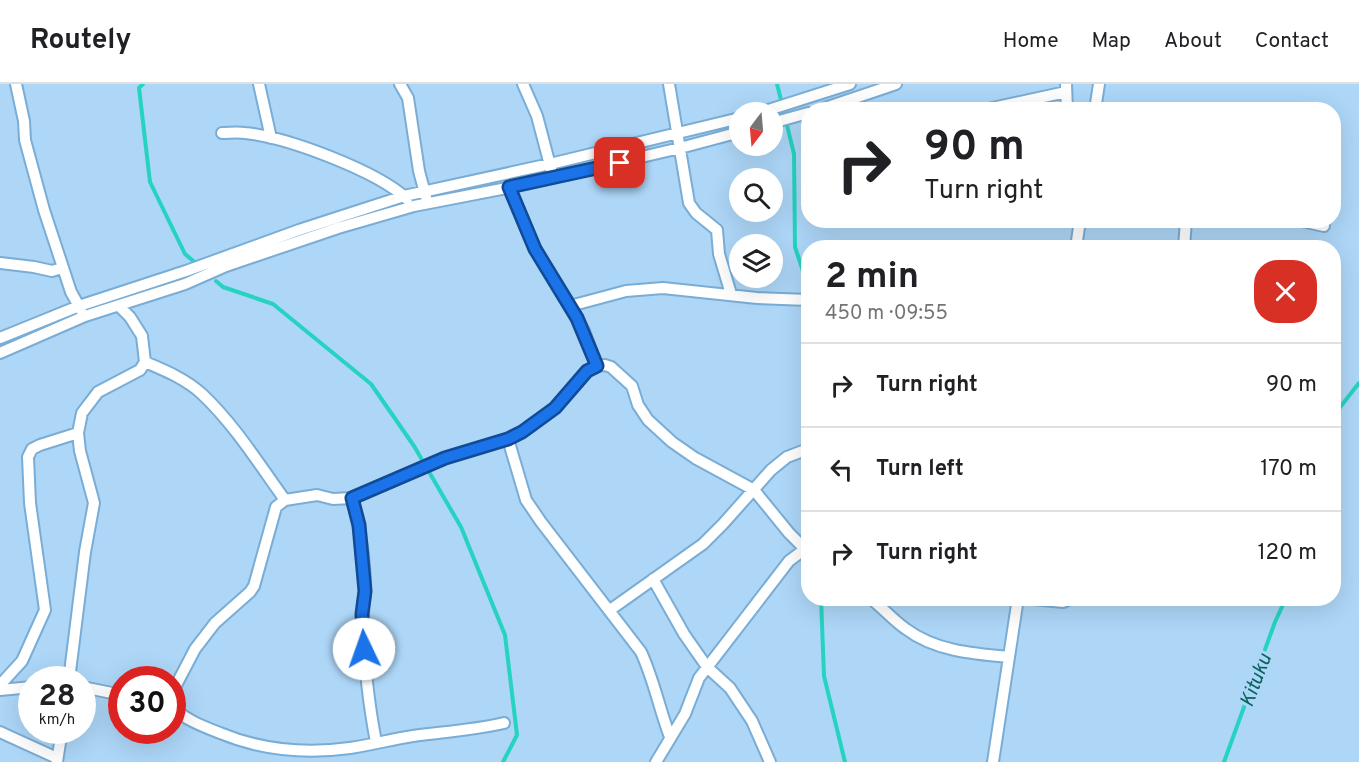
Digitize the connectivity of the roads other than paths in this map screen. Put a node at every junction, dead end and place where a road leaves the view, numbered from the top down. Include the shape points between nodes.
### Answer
1 (16, 84) edge
2 (259, 84) edge
3 (400, 84) edge
4 (523, 84) edge
5 (669, 84) edge
6 (850, 84) edge
7 (896, 84) edge
8 (1099, 84) edge
9 (1066, 88) edge
10 (843, 102) edge
11 (1013, 102) edge
12 (1096, 102) edge
13 (783, 105) edge
14 (801, 115) edge
15 (729, 120) edge
16 (783, 120) edge
17 (677, 132) junction
18 (222, 133) dead end
19 (729, 135) edge
20 (272, 138) junction
21 (680, 148) junction
22 (550, 164) junction
23 (553, 177) junction
24 (509, 187) junction
25 (404, 196) junction
26 (426, 198) junction
27 (414, 206) junction
28 (0, 263) edge
29 (62, 268) junction
30 (730, 294) junction
31 (801, 300) edge
32 (79, 306) junction
33 (119, 306) junction
34 (570, 306) junction
35 (85, 316) junction
36 (0, 338) edge
37 (0, 353) edge
38 (145, 362) junction
39 (597, 366) junction
40 (78, 433) junction
41 (508, 439) junction
42 (801, 452) edge
43 (753, 490) junction
44 (352, 498) junction
45 (285, 500) junction
46 (801, 543) edge
47 (801, 554) edge
48 (653, 579) junction
49 (879, 606) edge
50 (1019, 606) edge
51 (610, 610) junction
52 (1009, 657) junction
53 (71, 666) edge
54 (186, 666) edge
55 (707, 667) junction
56 (0, 685) edge
57 (18, 688) edge
58 (0, 690) edge
59 (186, 718) edge
60 (504, 723) dead end
61 (0, 732) edge
62 (670, 737) junction
63 (376, 742) junction
64 (60, 744) edge
65 (57, 760) edge
66 (656, 762) edge
67 (770, 762) edge
68 (993, 762) edge

1 - 29 street via 25,140
2 - 20 street
3 - 26 street via 408,98
4 - 22 street via 537,116
5 - 17 street
6 - 13 street
7 - 10 street
8 - 12 street
9 - 11 street
14 - 16 street
15 - 17 street
17 - 21 street
17 - 22 street
18 - 20 street
19 - 21 street
20 - 25 street via 345,163
21 - 23 street
21 - 30 street via 689,203 717,230
22 - 23 street
22 - 26 street
23 - 24 street
24 - 26 street
24 - 34 street via 535,249
25 - 26 street
25 - 27 street
25 - 32 street
26 - 27 street
27 - 33 street via 296,241
28 - 29 street via 52,271
29 - 32 street
30 - 31 street
30 - 34 street via 663,288 626,291
32 - 35 street
32 - 36 street
33 - 35 street
33 - 38 street via 142,336
34 - 39 street
35 - 37 street
38 - 40 street via 140,370 98,392 82,413
38 - 45 street via 201,393 234,429
39 - 41 street via 587,371 555,408
39 - 43 street via 611,367 632,386 648,420 672,442
40 - 53 street via 94,503
40 - 56 street via 40,445 28,457 30,503 45,610 22,661
41 - 44 street via 445,458
41 - 51 street via 526,500
42 - 43 street via 787,457
43 - 46 street
43 - 48 street via 703,544
44 - 45 street via 317,495
44 - 63 street via 359,525 365,591 364,649
45 - 54 street via 276,507 254,586 215,623
47 - 55 street via 789,561
48 - 51 street
48 - 55 street
49 - 52 street via 925,641 974,654
50 - 52 street
51 - 62 street via 641,652
52 - 68 street
55 - 62 street
55 - 67 street via 730,688 752,721
57 - 58 street
59 - 63 street via 225,735 276,749 331,750
60 - 63 street
61 - 65 street
62 - 66 street
64 - 65 street

